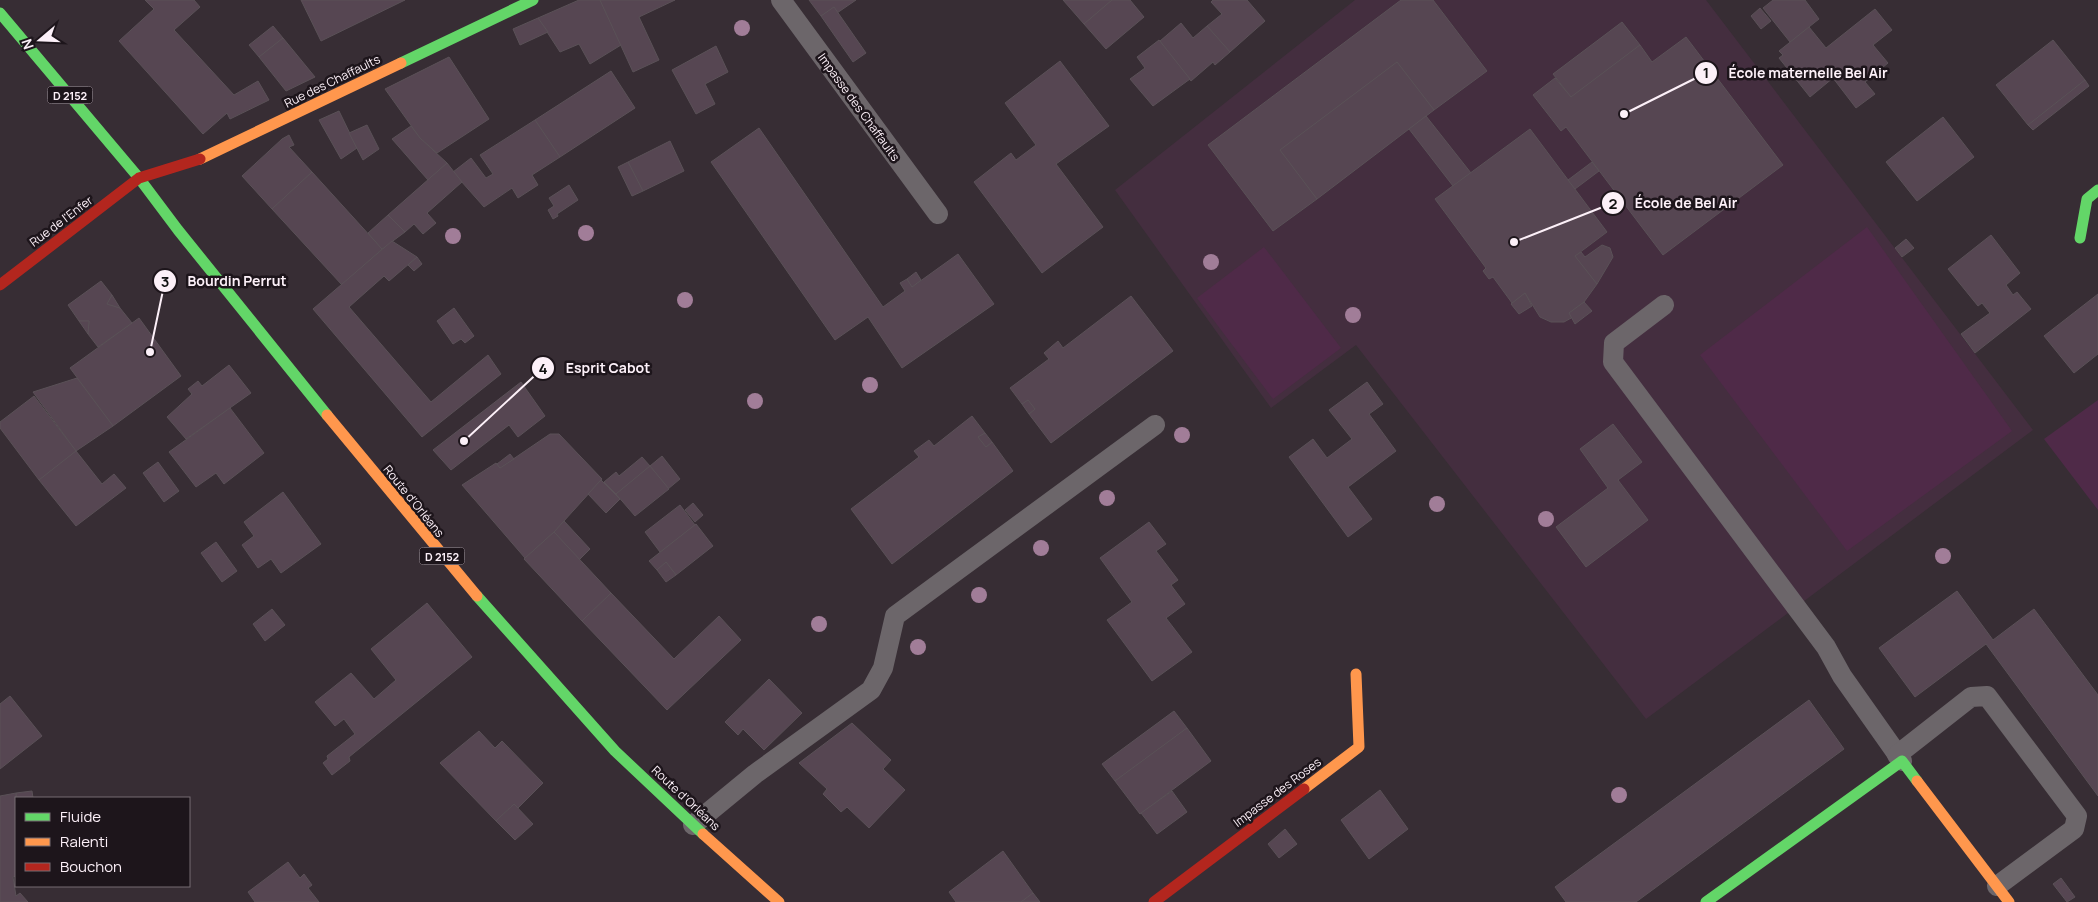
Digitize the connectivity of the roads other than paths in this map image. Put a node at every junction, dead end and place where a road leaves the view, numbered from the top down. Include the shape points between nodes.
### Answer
1 (532, 0) edge
2 (781, 0) edge
3 (0, 13) edge
4 (139, 178) junction
5 (2098, 190) edge
6 (938, 214) dead end
7 (2080, 238) dead end
8 (0, 285) edge
9 (1664, 305) dead end
10 (1155, 425) dead end
11 (1356, 674) dead end
12 (1900, 758) junction
13 (693, 825) junction
14 (2003, 894) edge
15 (779, 902) edge
16 (1154, 902) edge
17 (1706, 902) edge

1 - 4 street, Rue des Chaffaults via 200,159
2 - 6 lane, Impasse des Chaffaults
3 - 4 street, D 2152
4 - 8 street, Rue de l'Enfer
4 - 13 street, Route d'Orléans / D 2152 via 432,544 520,647 615,750
5 - 7 street via 2088,199
9 - 12 lane via 1614,343 1612,362 1826,647 1842,676
10 - 13 lane via 895,616 883,668 871,690 755,774
11 - 16 street, Impasse des Roses via 1359,748
12 - 14 street
12 - 14 lane via 1971,697 1987,696 2077,816 2074,829
12 - 17 street
13 - 15 street, Route d'Orléans / D 2152

